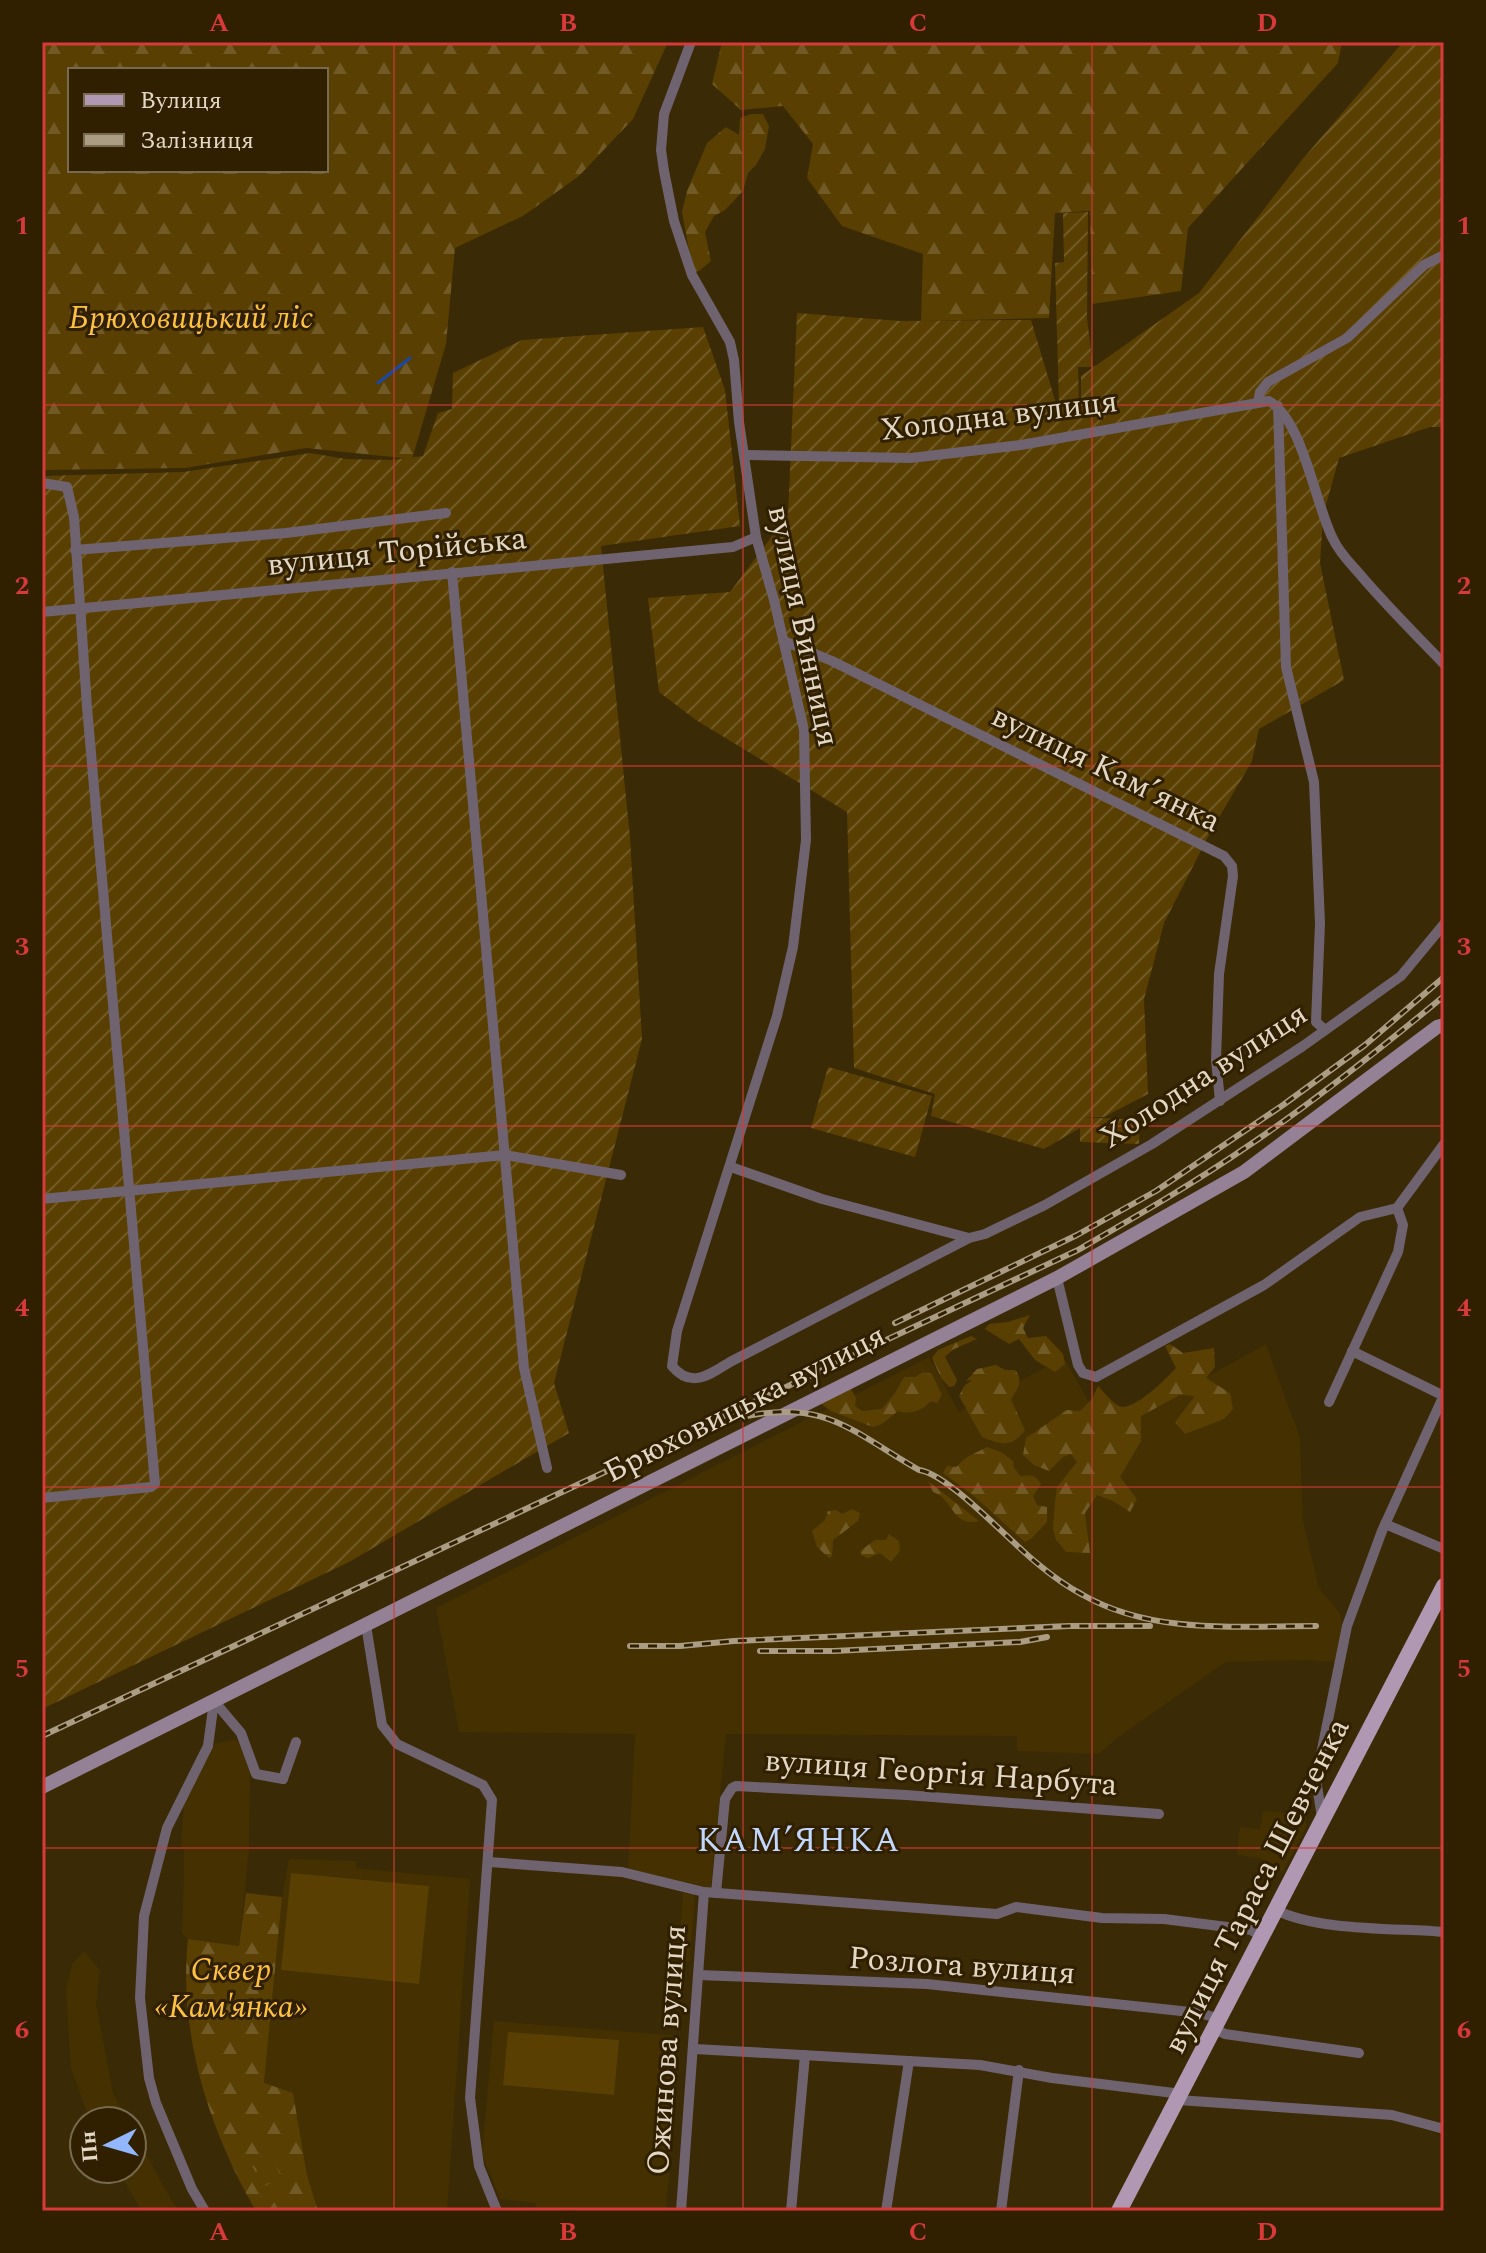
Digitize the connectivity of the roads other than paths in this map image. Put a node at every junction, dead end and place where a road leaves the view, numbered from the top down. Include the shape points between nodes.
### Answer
1 (691, 42) edge
2 (1444, 255) edge
3 (1258, 403) junction
4 (1278, 406) junction
5 (744, 455) junction
6 (42, 483) edge
7 (446, 513) dead end
8 (756, 537) junction
9 (75, 550) junction
10 (452, 572) junction
11 (80, 609) junction
12 (42, 612) edge
13 (784, 641) junction
14 (1444, 664) edge
15 (1444, 924) edge
16 (1444, 1025) edge
17 (1324, 1029) junction
18 (1220, 1101) junction
19 (1444, 1144) edge
20 (505, 1155) junction
21 (731, 1167) junction
22 (621, 1175) dead end
23 (129, 1191) junction
24 (42, 1199) edge
25 (1397, 1208) junction
26 (969, 1238) junction
27 (1057, 1278) junction
28 (1352, 1351) junction
29 (672, 1366) joint
30 (1444, 1396) edge
31 (1329, 1402) dead end
32 (547, 1468) dead end
33 (42, 1498) edge
34 (1385, 1524) junction
35 (1444, 1549) edge
36 (1444, 1586) edge
37 (366, 1625) junction
38 (214, 1701) junction
39 (296, 1742) dead end
40 (42, 1787) edge
41 (1159, 1814) dead end
42 (1323, 1820) junction
43 (489, 1862) junction
44 (710, 1892) junction
45 (1276, 1910) junction
46 (1444, 1932) edge
47 (1262, 1936) junction
48 (699, 1975) junction
49 (1217, 2024) junction
50 (695, 2049) junction
51 (1359, 2053) dead end
52 (805, 2055) junction
53 (909, 2061) junction
54 (1019, 2070) junction
55 (1180, 2097) junction
56 (1444, 2129) edge
57 (205, 2211) edge
58 (497, 2211) edge
59 (681, 2211) edge
60 (791, 2211) edge
61 (886, 2211) edge
62 (1001, 2211) edge
63 (1119, 2211) edge

1 - 5 street, вулиця Винниця via 664,114 661,150 668,198 692,275 730,342
2 - 3 street via 1424,265 1347,338 1268,382
3 - 4 street, Холодна вулиця
3 - 5 street, Холодна вулиця via 1021,445 911,458
4 - 14 street via 1301,447 1334,542
4 - 17 street via 1286,667 1314,782 1320,923 1316,1022
5 - 8 street, вулиця Винниця
6 - 9 street via 67,487
7 - 9 street via 286,533
8 - 10 street, вулиця Торійська via 733,547
8 - 13 street, вулиця Винниця
9 - 11 street
10 - 11 street, вулиця Торійська
10 - 20 street
11 - 12 street, вулиця Торійська
11 - 23 street
13 - 18 street, вулиця Камʼянка via 1224,856 1233,876 1219,974
13 - 21 street, вулиця Винниця via 804,730 801,895 777,1016
15 - 17 street, Холодна вулиця via 1401,976
16 - 27 main road, Брюховицька вулиця via 1244,1172
17 - 18 street, Холодна вулиця
18 - 26 street, Холодна вулиця via 1045,1205
19 - 25 street
20 - 22 street
20 - 23 street
20 - 32 street via 524,1368
21 - 26 street via 822,1199
21 - 29 street, вулиця Винниця via 677,1331
23 - 24 street
23 - 33 street via 155,1484
25 - 27 street via 1360,1217 1264,1285 1096,1377 1078,1365
25 - 28 street via 1403,1225 1398,1252
26 - 29 street, Холодна вулиця via 705,1377 691,1379
27 - 37 main road, Брюховицька вулиця
28 - 30 street
28 - 31 street
30 - 34 street
34 - 35 street
34 - 42 street via 1347,1626 1316,1779
36 - 42 main road, вулиця Тараса Шевченка
37 - 38 main road, Брюховицька вулиця
37 - 43 street via 382,1725 397,1744 483,1785 492,1800
38 - 39 street via 241,1733 256,1774 283,1779
38 - 40 main road, Брюховицька вулиця
38 - 57 street via 208,1746 167,1828 144,1916 140,1998 156,2103
41 - 44 street, вулиця Георгія Нарбута via 736,1786 725,1799
42 - 45 main road, вулиця Тараса Шевченка
43 - 44 street via 622,1872
43 - 58 street via 470,2098 479,2166
44 - 47 street via 997,1914 1016,1907 1102,1918 1164,1919 1251,1930
44 - 48 street, Ожинова вулиця
45 - 46 street via 1319,1923
45 - 47 main road, вулиця Тараса Шевченка
47 - 49 main road, вулиця Тараса Шевченка
48 - 49 street, Розлога вулиця via 927,1984 1200,2013
48 - 50 street, Ожинова вулиця
49 - 51 street, Розлога вулиця via 1225,2034
49 - 55 main road, вулиця Тараса Шевченка
50 - 52 street
50 - 59 street, Ожинова вулиця
52 - 53 street
52 - 60 street
53 - 54 street
53 - 61 street
54 - 55 street
54 - 62 street
55 - 56 street via 1392,2115
55 - 63 main road, вулиця Тараса Шевченка

